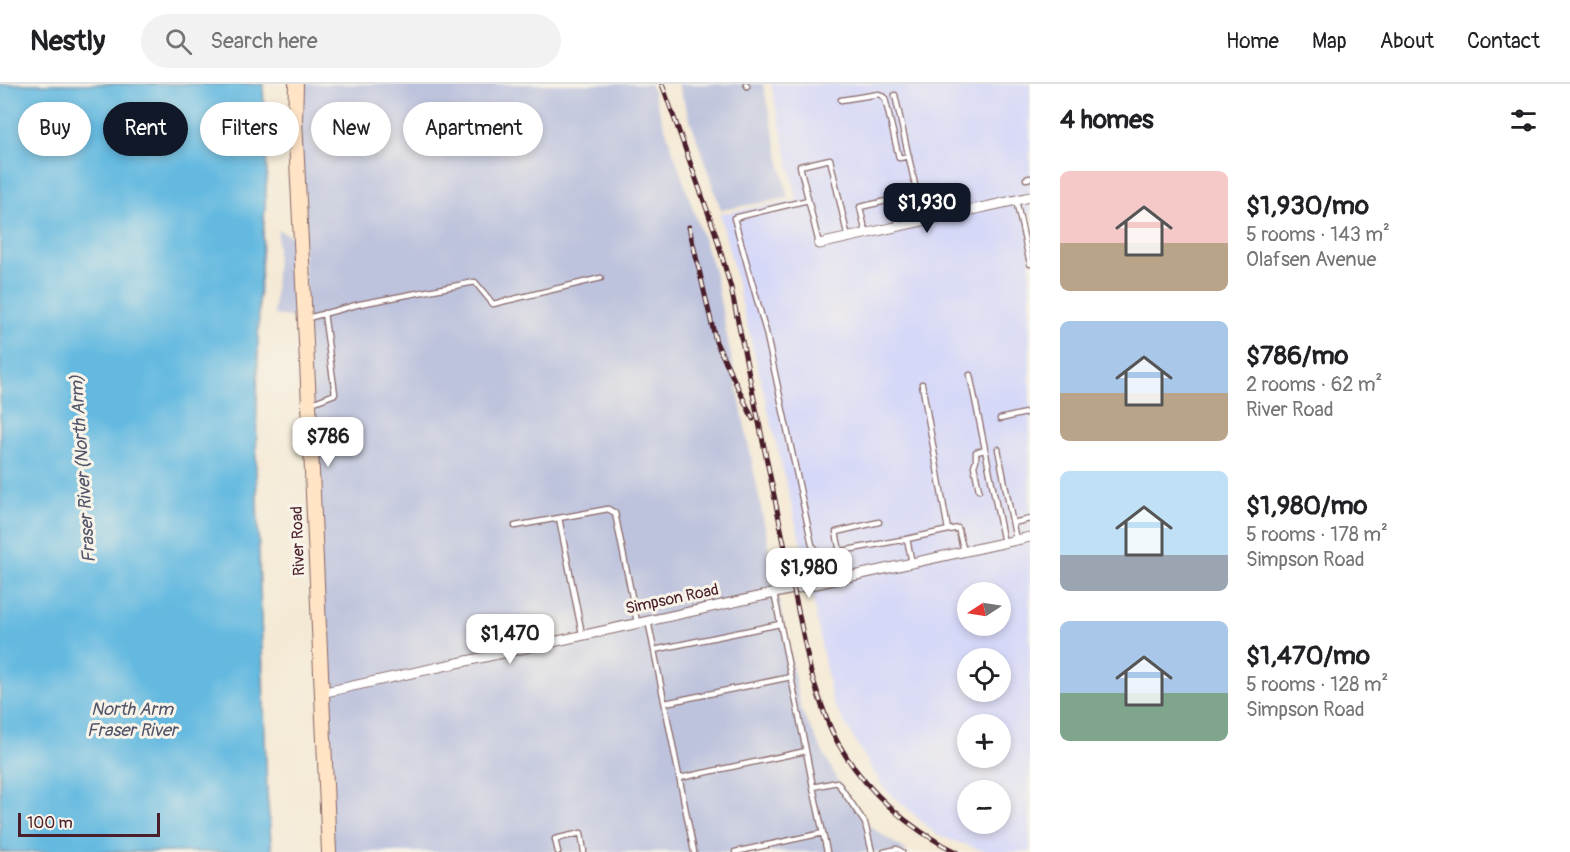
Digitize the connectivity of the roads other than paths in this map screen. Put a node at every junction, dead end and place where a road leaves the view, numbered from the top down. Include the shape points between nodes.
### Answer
1 (296, 84) edge
2 (895, 95) dead end
3 (841, 100) dead end
4 (909, 156) junction
5 (917, 194) junction
6 (1030, 197) edge
7 (808, 200) junction
8 (893, 200) junction
9 (1016, 200) junction
10 (1030, 219) edge
11 (923, 221) junction
12 (1021, 221) junction
13 (899, 226) junction
14 (866, 234) junction
15 (848, 238) junction
16 (819, 244) joint
17 (1030, 264) edge
18 (601, 278) dead end
19 (324, 313) junction
20 (305, 318) junction
21 (970, 375) dead end
22 (922, 384) dead end
23 (309, 404) junction
24 (1030, 412) edge
25 (1000, 418) dead end
26 (998, 449) dead end
27 (985, 450) junction
28 (979, 490) dead end
29 (559, 518) junction
30 (1030, 519) edge
31 (879, 522) dead end
32 (1013, 523) junction
33 (515, 526) dead end
34 (948, 530) junction
35 (1030, 537) edge
36 (907, 539) junction
37 (1016, 540) junction
38 (1004, 543) junction
39 (840, 552) junction
40 (964, 552) junction
41 (825, 554) junction
42 (912, 563) junction
43 (831, 580) junction
44 (774, 592) junction
45 (648, 620) junction
46 (637, 622) junction
47 (780, 624) junction
48 (582, 634) junction
49 (654, 650) junction
50 (791, 677) junction
51 (321, 693) junction
52 (665, 703) junction
53 (806, 751) junction
54 (680, 778) junction
55 (813, 787) junction
56 (823, 833) junction
57 (329, 852) edge
58 (558, 852) edge
59 (584, 852) edge
60 (694, 852) edge
61 (735, 852) edge
62 (827, 852) edge
63 (872, 852) edge
64 (884, 852) edge
65 (902, 852) edge

1 - 20 street, River Road
2 - 4 lane
3 - 4 lane via 879,94 885,98 899,158
4 - 5 lane
5 - 8 lane
5 - 11 lane
6 - 9 street
7 - 15 lane via 800,165 830,159
7 - 16 lane
7 - 41 lane via 734,218 766,332 812,545
8 - 13 lane
8 - 14 lane via 860,207
9 - 11 street
9 - 12 lane
10 - 12 lane
11 - 13 street
12 - 17 lane
13 - 14 street
14 - 15 street
15 - 16 street
18 - 19 lane via 494,304 475,282
19 - 20 lane
19 - 23 lane via 335,394
20 - 23 street, River Road
21 - 27 lane
22 - 34 lane
23 - 51 street, River Road
24 - 25 lane
26 - 32 lane
27 - 28 lane via 976,452 974,466
27 - 38 lane
29 - 33 lane
29 - 46 lane via 608,509 615,513
29 - 48 lane
30 - 32 lane
31 - 39 lane via 836,531
32 - 37 lane
34 - 36 lane
34 - 40 lane via 958,528
35 - 37 street, Simpson Road
36 - 39 lane
36 - 42 lane
37 - 38 street, Simpson Road
38 - 40 street, Simpson Road
39 - 41 lane
40 - 42 street, Simpson Road
41 - 43 lane
42 - 43 street, Simpson Road
43 - 44 street, Simpson Road
44 - 45 street, Simpson Road
44 - 47 lane
45 - 46 street, Simpson Road
45 - 49 lane
46 - 48 street, Simpson Road
47 - 49 lane
47 - 50 lane
48 - 51 street, Simpson Road
49 - 52 lane
50 - 52 lane
50 - 53 lane
51 - 57 street, River Road
52 - 54 lane
53 - 54 lane
53 - 55 lane
54 - 60 lane
55 - 56 lane
55 - 63 lane via 837,782 865,823
56 - 61 lane
56 - 62 lane
58 - 59 lane via 555,839 581,833
64 - 65 lane

